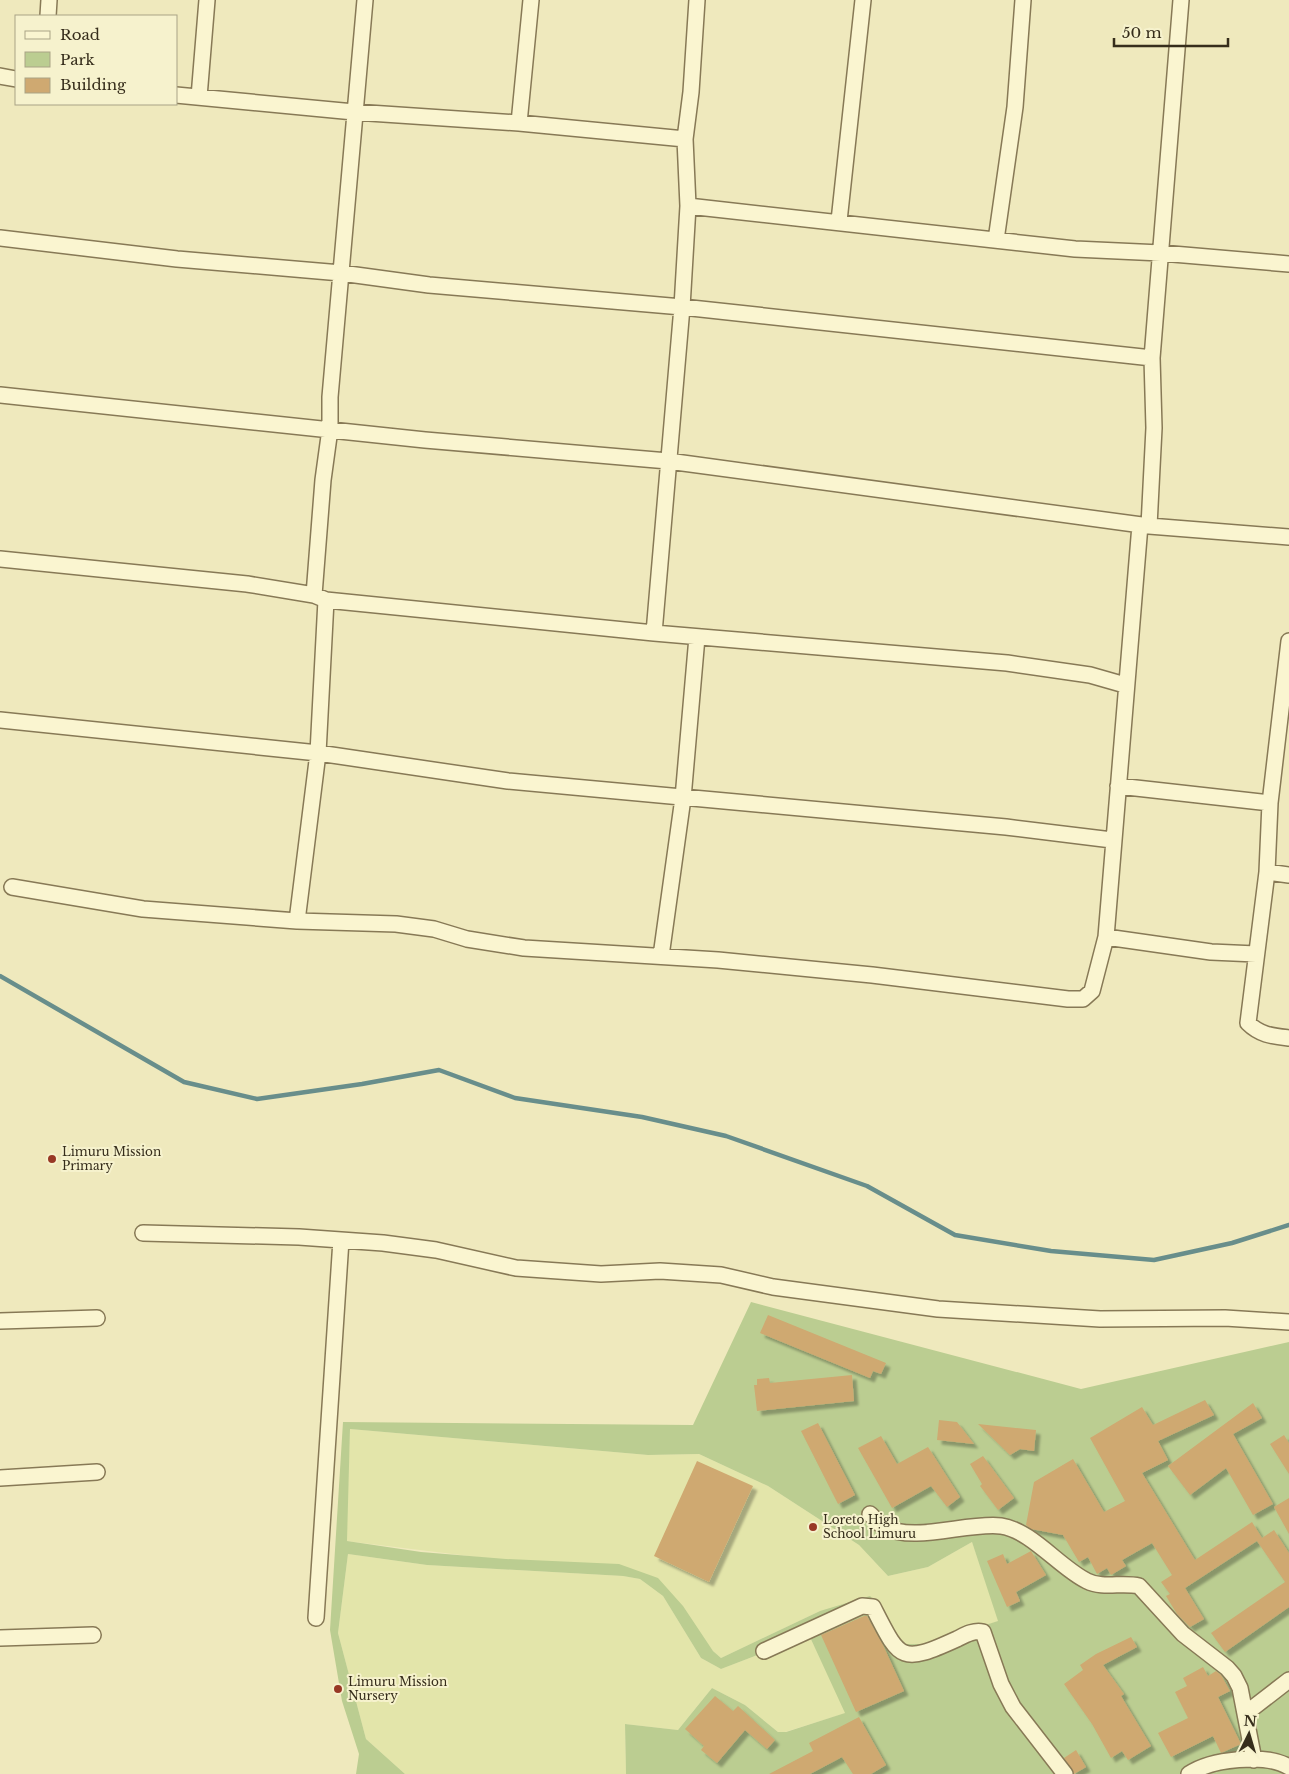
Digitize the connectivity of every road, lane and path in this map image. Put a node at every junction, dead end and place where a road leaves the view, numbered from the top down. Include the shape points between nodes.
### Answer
1 (49, 0) edge
2 (207, 0) edge
3 (366, 0) edge
4 (531, 0) edge
5 (696, 0) edge
6 (863, 0) edge
7 (1023, 0) edge
8 (1181, 0) edge
9 (48, 15) edge
10 (0, 76) edge
11 (15, 79) edge
12 (178, 95) edge
13 (199, 97) junction
14 (354, 112) junction
15 (520, 124) junction
16 (685, 140) junction
17 (688, 206) junction
18 (839, 221) junction
19 (0, 238) edge
20 (996, 240) junction
21 (1161, 254) junction
22 (1289, 264) edge
23 (342, 273) junction
24 (682, 307) junction
25 (1152, 358) junction
26 (0, 395) edge
27 (330, 429) junction
28 (668, 461) junction
29 (1144, 525) junction
30 (1289, 537) edge
31 (0, 559) edge
32 (320, 598) junction
33 (654, 633) junction
34 (697, 637) junction
35 (1289, 642) edge
36 (1125, 684) junction
37 (0, 720) edge
38 (1284, 721) edge
39 (318, 753) junction
40 (1118, 786) junction
41 (683, 798) junction
42 (1270, 803) junction
43 (1112, 840) junction
44 (1267, 872) junction
45 (1289, 875) edge
46 (12, 887) dead end
47 (297, 921) junction
48 (1106, 937) junction
49 (1256, 954) junction
50 (661, 956) junction
51 (1289, 1038) edge
52 (143, 1233) dead end
53 (341, 1240) junction
54 (97, 1318) dead end
55 (0, 1321) edge
56 (1289, 1322) edge
57 (97, 1472) dead end
58 (0, 1478) edge
59 (870, 1514) dead end
60 (316, 1618) dead end
61 (93, 1635) dead end
62 (0, 1638) edge
63 (764, 1651) dead end
64 (1289, 1680) edge
65 (1245, 1714) junction
66 (1254, 1760) junction
67 (1289, 1767) edge
68 (1065, 1774) edge
69 (1189, 1774) edge

1 - 9 street
2 - 13 street
3 - 14 street
4 - 15 street
5 - 16 street via 692,92
6 - 18 street
7 - 20 street via 1015,107
8 - 21 street
10 - 11 street
12 - 13 street
13 - 14 street
14 - 15 street
14 - 23 street
15 - 16 street
16 - 17 street
17 - 18 street
17 - 24 street
18 - 20 street via 883,229
19 - 23 street via 177,259
20 - 21 street
21 - 22 street
21 - 25 street
23 - 24 street via 430,285
23 - 27 street
24 - 25 street
24 - 28 street
25 - 29 street via 1154,428
26 - 27 street
27 - 28 street
27 - 32 street via 323,480
28 - 29 street
28 - 33 street
29 - 30 street
29 - 36 street
31 - 32 street via 165,574
32 - 33 street
32 - 39 street
33 - 34 street
34 - 36 street via 1007,663 1090,675
34 - 41 street
35 - 38 street
36 - 40 street
37 - 39 street
38 - 42 street
39 - 41 street via 508,781
39 - 47 street
40 - 42 street
40 - 43 street
41 - 43 street via 1006,827
41 - 50 street
42 - 44 street
43 - 48 street
44 - 45 street
44 - 49 street
46 - 47 street via 143,909
47 - 50 street via 396,924 524,948
48 - 49 street via 1211,952
48 - 50 street via 1092,991 1083,999 1068,1000 881,976
49 - 51 street via 1248,1023 1268,1036
52 - 53 street
53 - 56 street via 436,1250 516,1268 602,1274 660,1271 721,1275 773,1287 938,1309 1100,1319 1225,1318
53 - 60 street
54 - 55 street
57 - 58 street
59 - 65 street via 884,1527 924,1533 1003,1526 1018,1532 1089,1583 1139,1586 1183,1634 1227,1668 1240,1688
61 - 62 street
63 - 68 street via 868,1605 892,1644 907,1654 925,1654 971,1633 983,1632 1001,1684 1013,1707
64 - 65 street
65 - 66 street
66 - 67 street via 1283,1763
66 - 69 street via 1214,1764

